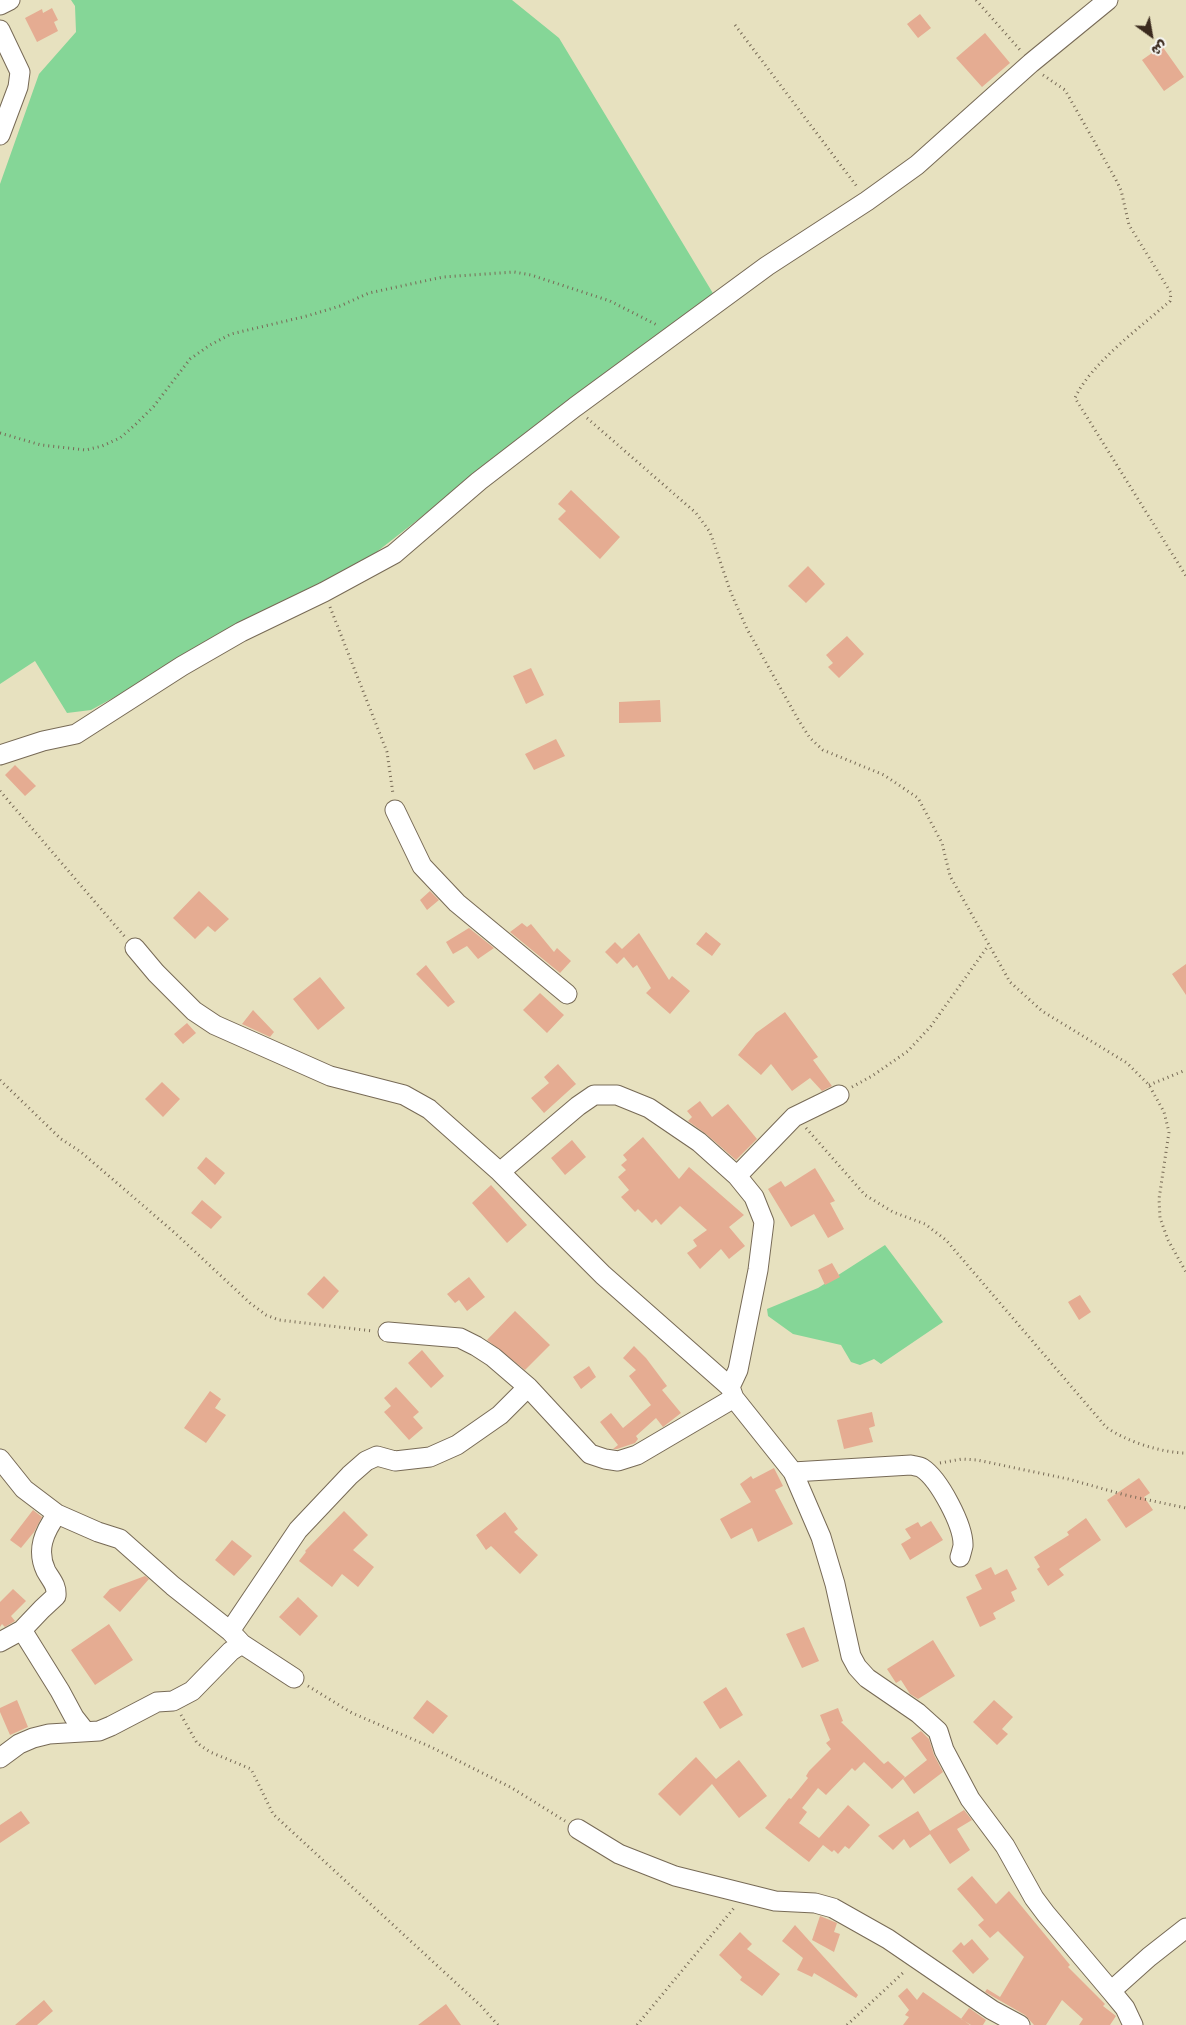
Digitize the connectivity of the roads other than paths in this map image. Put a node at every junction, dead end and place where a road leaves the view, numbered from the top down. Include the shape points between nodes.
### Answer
1 (10, 0) edge
2 (1108, 0) edge
3 (0, 5) edge
4 (0, 30) edge
5 (0, 135) edge
6 (0, 755) edge
7 (395, 810) road end
8 (136, 948) road end
9 (567, 994) dead end
10 (838, 1095) road end
11 (500, 1172) junction
12 (737, 1176) junction
13 (388, 1332) road end
14 (528, 1387) junction
15 (732, 1393) junction
16 (0, 1459) edge
17 (793, 1472) junction
18 (57, 1514) junction
19 (960, 1557) dead end
20 (22, 1630) junction
21 (236, 1637) junction
22 (0, 1642) edge
23 (294, 1678) road end
24 (85, 1731) junction
25 (0, 1758) edge
26 (578, 1829) road end
27 (1186, 1928) edge
28 (1111, 1991) junction
29 (1020, 2025) edge
30 (1133, 2025) edge

1 - 3 street
2 - 6 street via 1031,63 917,165 767,266 575,407 478,481 394,554 241,632 76,734
4 - 5 street via 20,72 18,87
7 - 9 street via 422,866 457,903
8 - 11 street via 194,1011 215,1025 330,1076 404,1095 429,1109
10 - 12 street via 794,1118
11 - 12 street via 594,1095 617,1095 650,1108 699,1142
11 - 15 street via 603,1275
12 - 15 street via 754,1197 764,1222 758,1270
13 - 14 street via 460,1338 493,1357
14 - 15 street via 590,1454 618,1461 637,1455
14 - 21 street via 500,1415 457,1445 430,1457 395,1460 377,1456 366,1461 298,1530
15 - 17 street
16 - 18 street via 24,1489
17 - 19 street via 921,1467 947,1498 963,1545
17 - 28 street via 821,1537 854,1662 867,1678 938,1731 944,1750 970,1799 1005,1846 1034,1898
18 - 20 street via 43,1538 40,1552 57,1588 56,1596
18 - 21 street via 120,1539
20 - 22 street
20 - 24 street
21 - 23 street
21 - 24 street via 231,1652 198,1686 173,1701 157,1702 111,1726
24 - 25 street via 32,1738
26 - 29 street via 619,1854 675,1876 775,1901 815,1903 832,1908 888,1939 992,2010
27 - 28 street
28 - 30 street via 1125,2008

